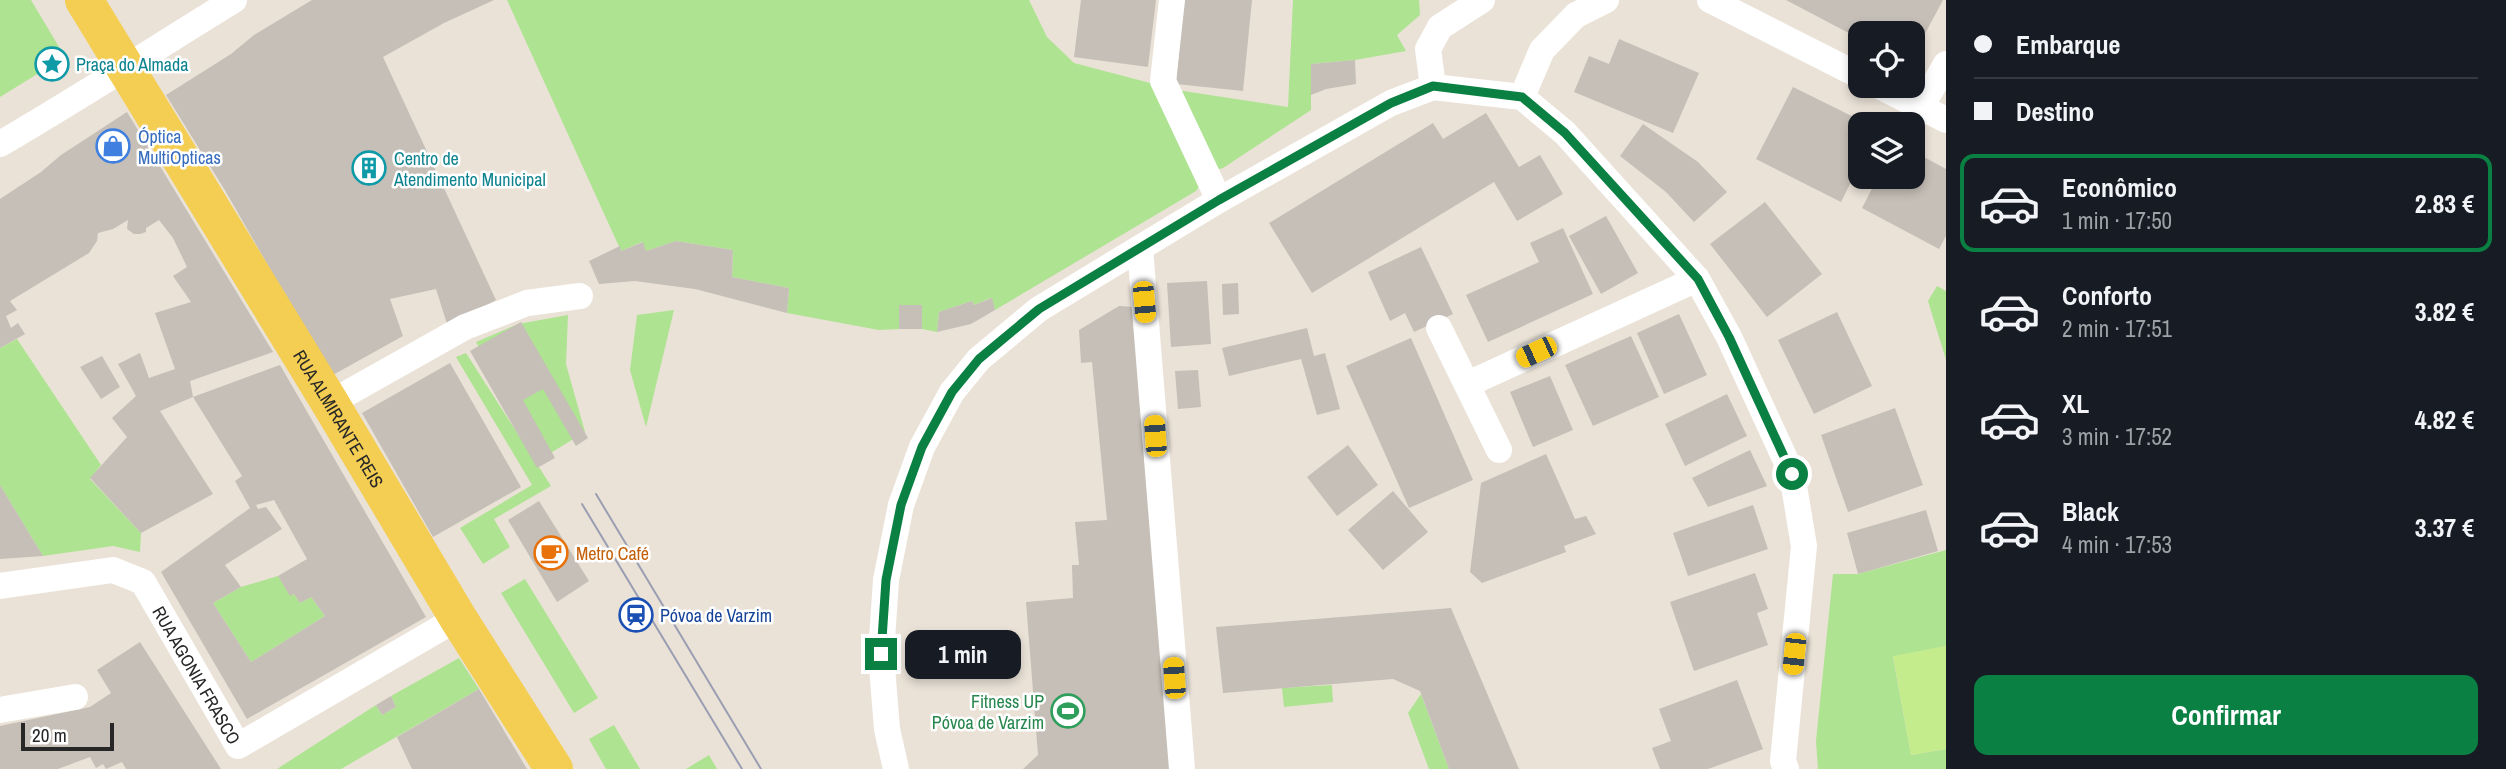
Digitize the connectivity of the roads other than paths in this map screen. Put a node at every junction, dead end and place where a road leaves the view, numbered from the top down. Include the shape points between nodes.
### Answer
1 (84, 0) edge
2 (234, 0) edge
3 (1172, 0) edge
4 (1482, 0) edge
5 (1606, 0) edge
6 (1710, 0) edge
7 (1946, 64) edge
8 (125, 66) junction
9 (1848, 70) edge
10 (1433, 86) junction
11 (1522, 97) junction
12 (1903, 98) edge
13 (1921, 107) junction
14 (1946, 120) edge
15 (0, 144) edge
16 (1219, 200) junction
17 (1140, 248) junction
18 (1698, 279) junction
19 (580, 296) dead end
20 (1440, 328) dead end
21 (1468, 384) junction
22 (330, 402) junction
23 (1499, 450) dead end
24 (0, 586) edge
25 (458, 618) junction
26 (75, 697) dead end
27 (0, 710) edge
28 (554, 769) edge
29 (896, 769) edge
30 (1182, 769) edge
31 (1786, 769) edge

1 - 8 main road
2 - 8 street
3 - 16 street via 1163,81
4 - 10 street via 1440,27 1428,49
5 - 11 street via 1576,15 1542,50
6 - 9 street
7 - 13 street
8 - 15 street
8 - 22 main road, RUA ALMIRANTE REIS
10 - 11 street
10 - 16 street via 1391,103
11 - 18 street via 1565,133
12 - 13 street
13 - 14 street
16 - 17 street
17 - 29 street via 1039,309 979,359 952,392 922,447 901,505 886,580 881,654 887,729
17 - 30 street
18 - 21 street
18 - 31 street via 1792,474 1804,546 1783,761
19 - 22 street via 527,303 465,327
20 - 21 street
21 - 23 street
22 - 25 main road, RUA ALMIRANTE REIS
24 - 25 street, RUA AGONIA FRASCO via 113,570 143,582 238,746
25 - 28 main road, RUA ALMIRANTE REIS
26 - 27 street

